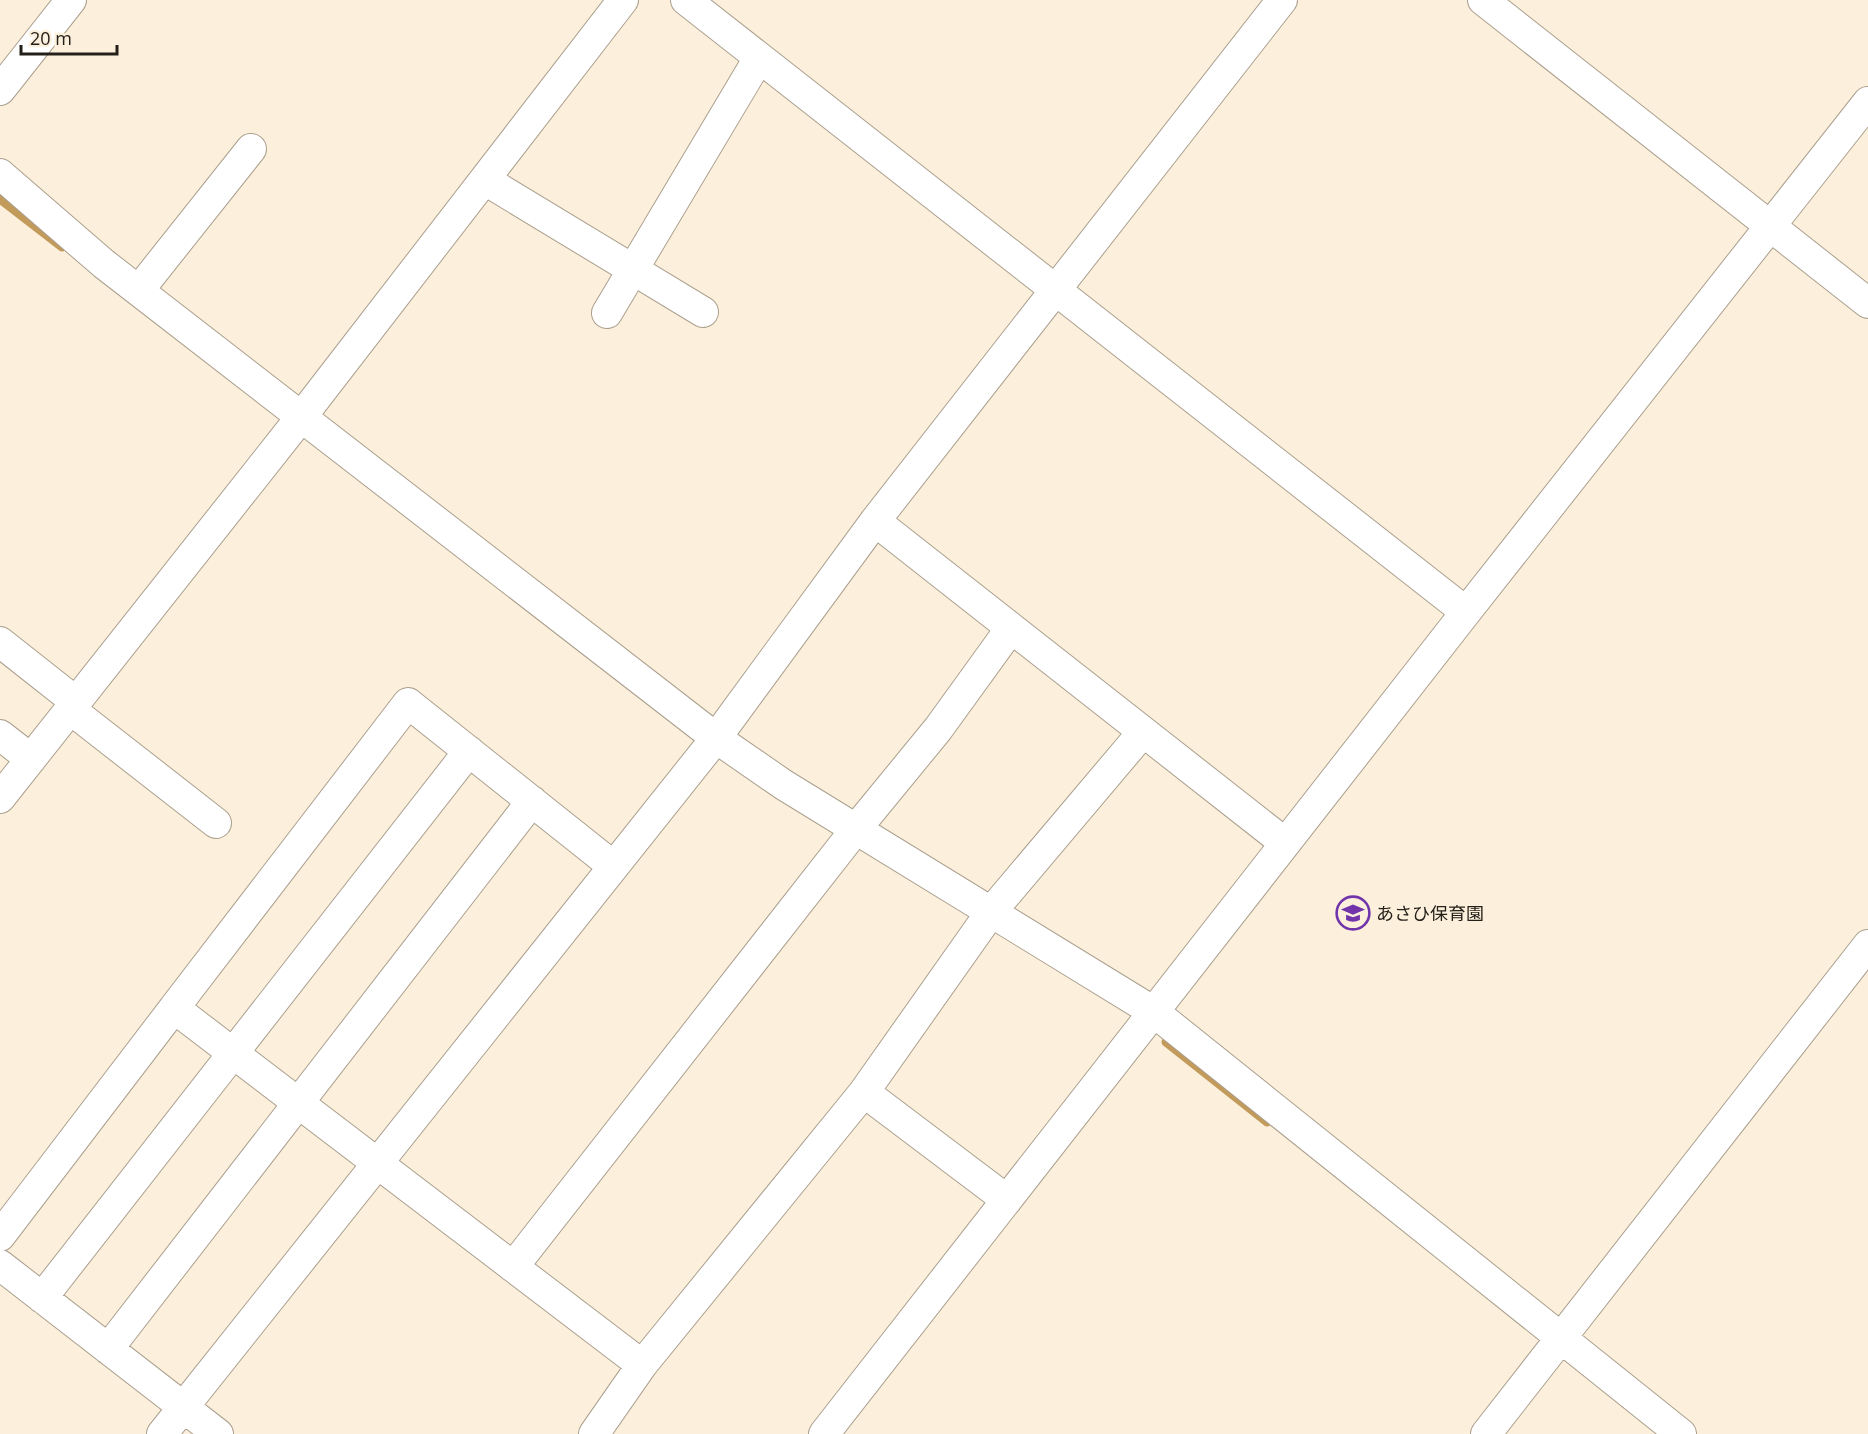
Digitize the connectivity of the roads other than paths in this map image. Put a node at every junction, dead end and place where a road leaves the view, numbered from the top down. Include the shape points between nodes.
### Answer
1 (71, 0) edge
2 (623, 0) edge
3 (686, 0) edge
4 (1282, 0) edge
5 (1483, 0) edge
6 (759, 58) junction
7 (0, 90) edge
8 (1868, 102) edge
9 (251, 149) dead end
10 (0, 174) edge
11 (485, 180) junction
12 (1770, 226) junction
13 (633, 269) junction
14 (1055, 290) junction
15 (139, 291) junction
16 (1868, 303) edge
17 (703, 312) dead end
18 (607, 313) dead end
19 (302, 416) junction
20 (875, 521) junction
21 (1466, 612) junction
22 (1011, 628) junction
23 (0, 642) edge
24 (73, 705) junction
25 (1143, 732) junction
26 (0, 735) edge
27 (716, 738) junction
28 (469, 751) junction
29 (31, 759) junction
30 (0, 798) edge
31 (532, 801) junction
32 (216, 823) dead end
33 (856, 829) junction
34 (1285, 843) junction
35 (613, 866) junction
36 (991, 912) junction
37 (1868, 945) edge
38 (174, 1008) junction
39 (1154, 1012) junction
40 (233, 1053) junction
41 (864, 1092) junction
42 (298, 1103) junction
43 (377, 1163) junction
44 (1007, 1200) junction
45 (0, 1236) edge
46 (0, 1265) edge
47 (513, 1267) junction
48 (42, 1298) junction
49 (1561, 1338) junction
50 (108, 1349) junction
51 (642, 1365) junction
52 (183, 1407) junction
53 (162, 1434) edge
54 (218, 1434) edge
55 (594, 1434) edge
56 (824, 1434) edge
57 (1486, 1434) edge
58 (1681, 1434) edge

1 - 7 street
2 - 11 street
3 - 6 street
4 - 14 street
5 - 12 street
6 - 13 street
6 - 14 street
8 - 12 street
9 - 15 street
10 - 15 street
11 - 13 street
11 - 19 street
12 - 16 street
12 - 21 street
13 - 17 street
13 - 18 street
14 - 20 street
14 - 21 street
15 - 19 street
19 - 24 street
19 - 27 street
20 - 22 street
20 - 27 street
21 - 34 street
22 - 25 street
22 - 33 street via 938,729
23 - 24 street
24 - 29 street
24 - 32 street
25 - 34 street
25 - 36 street
26 - 29 street
27 - 33 street
27 - 35 street
28 - 31 street
28 - 38 street via 408,703
28 - 40 street
29 - 30 street
31 - 35 street
31 - 42 street
33 - 36 street
33 - 47 street
34 - 39 street
35 - 43 street
36 - 39 street
36 - 41 street
37 - 49 street
38 - 40 street
38 - 45 street
39 - 44 street
39 - 49 street
40 - 42 street
40 - 48 street
41 - 44 street
41 - 51 street
42 - 43 street
42 - 50 street
43 - 47 street
43 - 52 street
44 - 56 street
46 - 48 street
47 - 51 street
48 - 50 street
49 - 57 street
49 - 58 street
50 - 52 street
51 - 55 street
52 - 53 street
52 - 54 street

